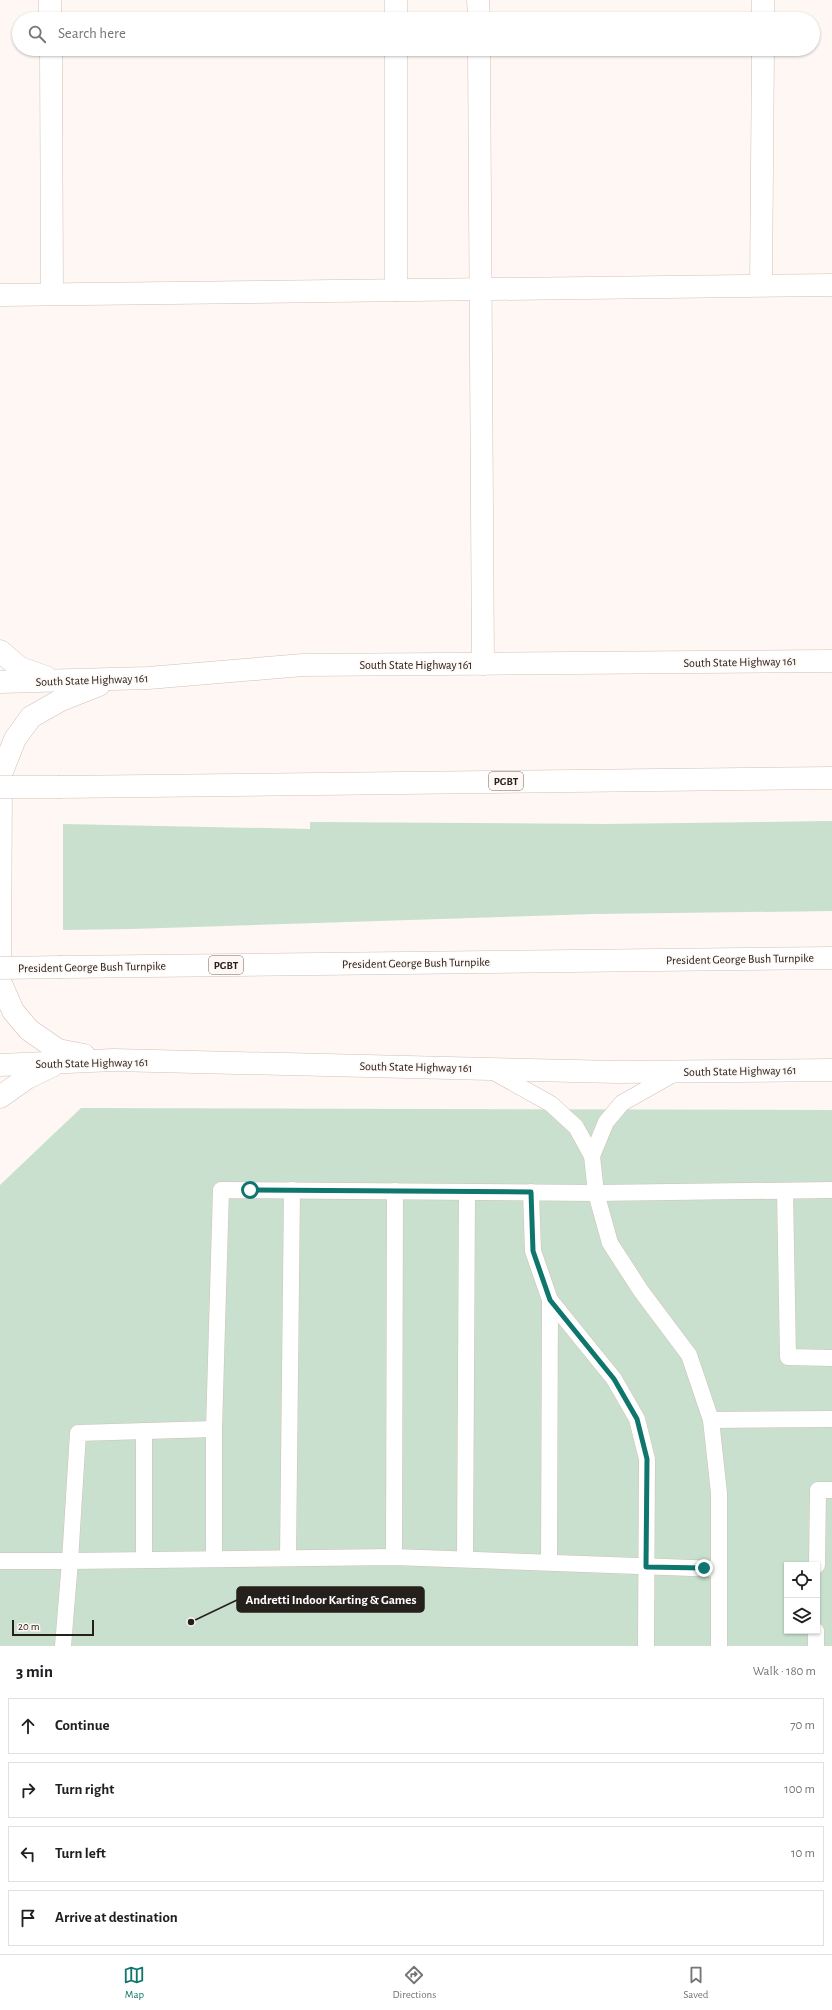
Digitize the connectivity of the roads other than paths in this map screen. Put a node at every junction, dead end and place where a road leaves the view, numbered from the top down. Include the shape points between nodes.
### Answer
1 (50, 0) edge
2 (396, 0) edge
3 (478, 0) edge
4 (763, 0) edge
5 (50, 12) edge
6 (396, 12) edge
7 (478, 12) edge
8 (763, 12) edge
9 (51, 56) edge
10 (396, 56) edge
11 (479, 56) edge
12 (763, 56) edge
13 (761, 285) junction
14 (832, 285) edge
15 (396, 290) junction
16 (480, 290) junction
17 (52, 294) junction
18 (0, 295) edge
19 (0, 652) edge
20 (832, 661) edge
21 (483, 664) junction
22 (111, 680) junction
23 (57, 681) junction
24 (0, 682) edge
25 (832, 778) edge
26 (0, 787) edge
27 (832, 958) edge
28 (0, 968) edge
29 (113, 1060) junction
30 (59, 1062) junction
31 (0, 1065) edge
32 (489, 1069) junction
33 (832, 1070) edge
34 (677, 1072) junction
35 (0, 1097) edge
36 (592, 1156) junction
37 (292, 1190) junction
38 (832, 1190) edge
39 (395, 1191) junction
40 (785, 1191) junction
41 (467, 1192) junction
42 (531, 1192) junction
43 (596, 1193) junction
44 (550, 1300) junction
45 (832, 1358) edge
46 (832, 1419) edge
47 (711, 1420) junction
48 (214, 1429) junction
49 (144, 1431) junction
50 (832, 1490) edge
51 (394, 1556) junction
52 (288, 1558) junction
53 (214, 1559) junction
54 (465, 1559) junction
55 (144, 1560) junction
56 (0, 1561) edge
57 (70, 1561) junction
58 (548, 1562) junction
59 (817, 1562) edge
60 (646, 1567) junction
61 (719, 1569) junction
62 (816, 1634) edge
63 (63, 1646) edge
64 (646, 1646) edge
65 (719, 1646) edge
66 (816, 1646) edge

1 - 5 main road
2 - 6 main road
3 - 7 main road
4 - 8 main road
9 - 17 main road
10 - 15 main road
11 - 16 main road
12 - 13 main road
13 - 14 main road
13 - 16 main road
15 - 16 main road
15 - 17 main road
16 - 21 main road
17 - 18 main road
19 - 23 main road via 20,668
20 - 21 main road, South State Highway 161
21 - 22 main road, South State Highway 161 via 303,665
22 - 23 main road, South State Highway 161
22 - 29 main road via 61,700 31,717 15,739 1,774 0,981 12,1011 29,1030 58,1050
23 - 24 main road, South State Highway 161
25 - 26 main road, PGBT, bridge
27 - 28 main road, President George Bush Turnpike / PGBT, bridge
29 - 30 main road, South State Highway 161
29 - 32 main road, South State Highway 161
30 - 31 main road, South State Highway 161
30 - 35 main road via 27,1078
32 - 34 main road, South State Highway 161
32 - 36 lane via 551,1104 576,1127
33 - 34 main road, South State Highway 161
34 - 36 lane via 622,1102 606,1122
36 - 43 lane
37 - 39 lane
37 - 48 lane via 221,1190
37 - 52 lane
38 - 40 lane
39 - 41 lane
39 - 51 lane
40 - 43 lane
40 - 45 lane via 788,1357
41 - 42 lane
41 - 54 lane
42 - 43 lane
42 - 44 lane via 533,1251
43 - 47 lane via 610,1243 641,1291 689,1355
44 - 58 lane
44 - 60 lane via 614,1379 637,1419 647,1459
46 - 47 lane
47 - 61 lane via 719,1493
48 - 49 lane
48 - 53 lane
49 - 55 lane
49 - 57 lane via 78,1433
50 - 59 lane via 818,1490
51 - 52 lane
51 - 54 lane
52 - 53 lane
53 - 55 lane
54 - 58 lane
55 - 57 lane
56 - 57 lane
57 - 63 lane
58 - 60 lane
60 - 61 lane
60 - 64 lane
61 - 65 lane
62 - 66 lane

